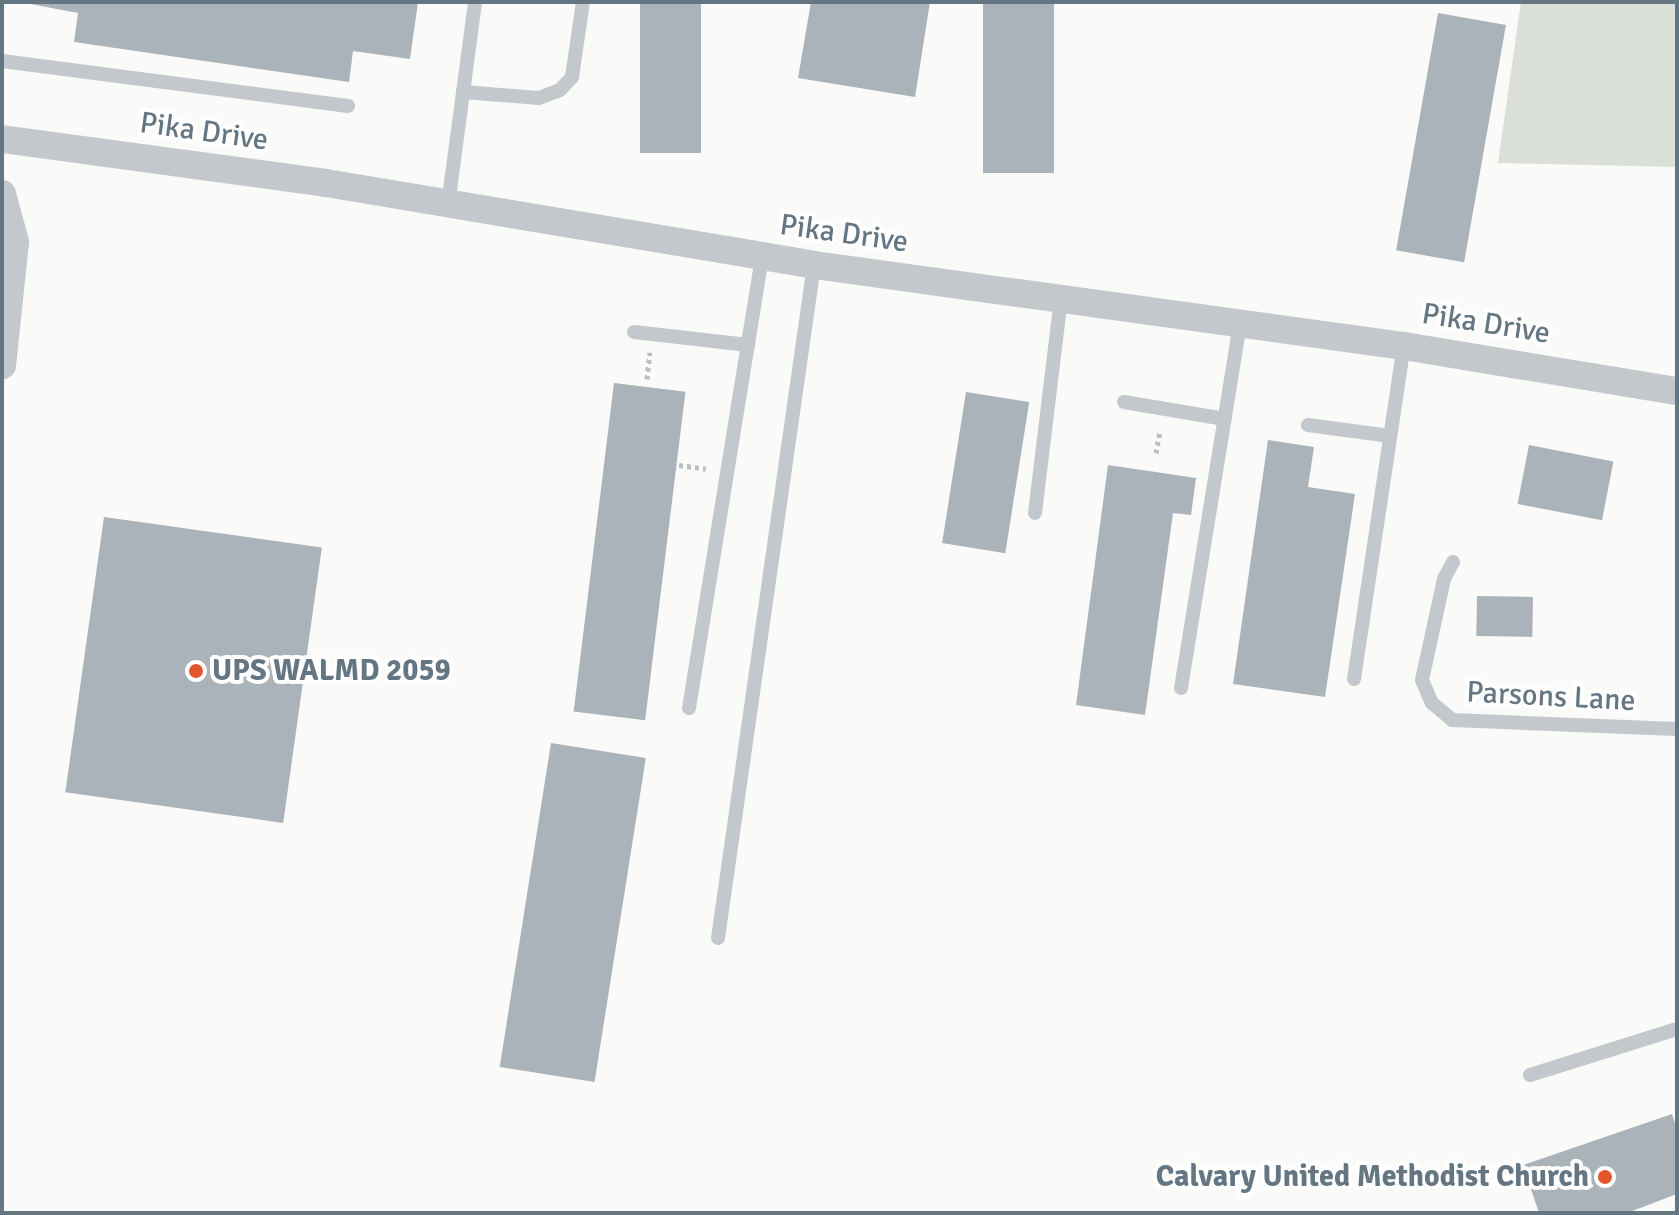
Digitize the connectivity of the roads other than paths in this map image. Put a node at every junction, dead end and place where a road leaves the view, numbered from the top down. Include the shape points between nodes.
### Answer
1 (475, 2) edge
2 (583, 2) edge
3 (2, 61) edge
4 (463, 92) junction
5 (348, 106) dead end
6 (2, 139) edge
7 (2, 194) edge
8 (448, 205) junction
9 (762, 257) junction
10 (814, 265) junction
11 (1061, 298) junction
12 (1240, 323) junction
13 (634, 332) dead end
14 (748, 345) junction
15 (1404, 346) junction
16 (2, 365) edge
17 (1677, 391) edge
18 (1124, 402) dead end
19 (1225, 419) junction
20 (1308, 425) dead end
21 (1390, 436) junction
22 (1035, 513) dead end
23 (1453, 562) dead end
24 (1354, 679) dead end
25 (1181, 688) dead end
26 (689, 708) dead end
27 (1677, 729) edge
28 (718, 938) dead end
29 (1677, 1029) edge
30 (1530, 1075) dead end

1 - 4 lane
2 - 4 lane via 572,77 560,90 539,98
3 - 5 lane
4 - 8 lane
6 - 8 street, Pika Drive
7 - 16 street via 15,242
8 - 9 street, Pika Drive
9 - 10 street, Pika Drive
9 - 14 lane
10 - 11 street, Pika Drive
10 - 28 lane
11 - 12 street, Pika Drive
11 - 22 lane
12 - 15 street, Pika Drive
12 - 19 lane
13 - 14 lane
14 - 26 lane
15 - 17 street, Pika Drive
15 - 21 lane
18 - 19 lane
19 - 25 lane
20 - 21 lane
21 - 24 lane
23 - 27 lane, Parsons Lane via 1444,579 1422,680 1432,703 1452,720
29 - 30 lane

